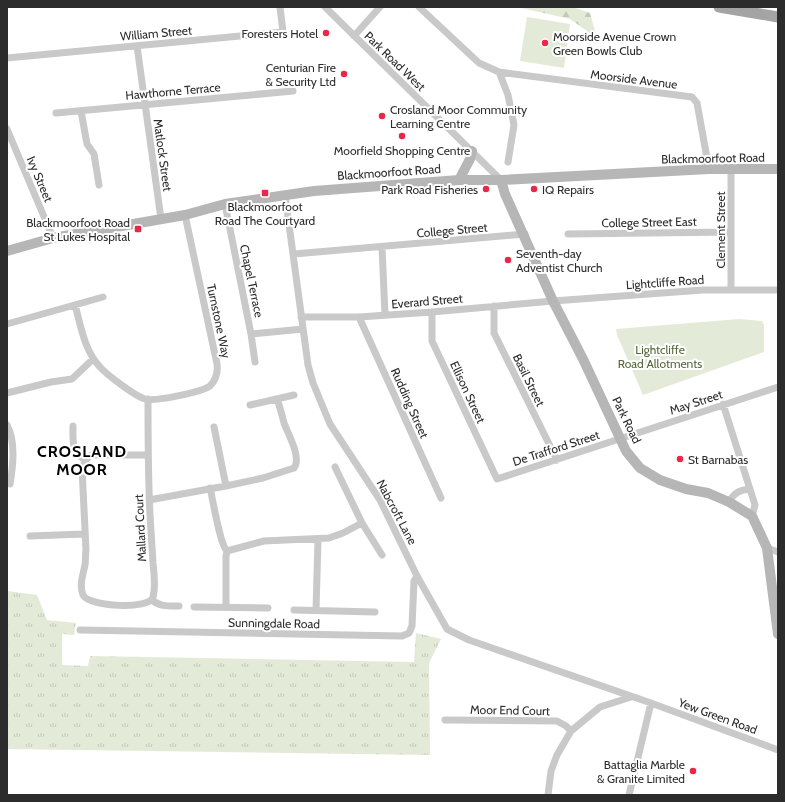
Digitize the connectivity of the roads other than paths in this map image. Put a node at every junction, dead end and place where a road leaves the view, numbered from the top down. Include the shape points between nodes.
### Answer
1 (280, 7) edge
2 (325, 7) edge
3 (380, 7) edge
4 (419, 7) edge
5 (719, 7) edge
6 (778, 17) edge
7 (354, 36) junction
8 (137, 46) junction
9 (7, 58) edge
10 (499, 72) junction
11 (293, 91) dead end
12 (145, 105) junction
13 (81, 111) junction
14 (56, 113) dead end
15 (7, 129) edge
16 (472, 151) junction
17 (508, 162) dead end
18 (709, 170) junction
19 (731, 170) junction
20 (778, 170) edge
21 (459, 180) junction
22 (501, 180) junction
23 (99, 185) dead end
24 (285, 195) junction
25 (225, 204) junction
26 (185, 215) junction
27 (161, 219) junction
28 (731, 232) junction
29 (524, 234) junction
30 (568, 234) dead end
31 (53, 238) junction
32 (382, 247) junction
33 (7, 251) edge
34 (294, 254) junction
35 (731, 290) junction
36 (778, 290) edge
37 (103, 297) dead end
38 (553, 301) junction
39 (75, 305) junction
40 (494, 306) junction
41 (432, 312) junction
42 (385, 315) junction
43 (301, 317) junction
44 (359, 317) junction
45 (7, 324) edge
46 (303, 329) junction
47 (252, 334) junction
48 (93, 359) junction
49 (256, 362) dead end
50 (778, 387) edge
51 (7, 394) edge
52 (294, 395) dead end
53 (148, 399) junction
54 (277, 399) junction
55 (723, 404) junction
56 (250, 405) dead end
57 (7, 425) edge
58 (73, 426) dead end
59 (214, 427) dead end
60 (621, 438) junction
61 (148, 455) junction
62 (85, 460) junction
63 (557, 460) junction
64 (335, 467) dead end
65 (497, 479) joint
66 (10, 484) dead end
67 (226, 486) junction
68 (210, 488) junction
69 (750, 489) junction
70 (441, 498) dead end
71 (149, 500) junction
72 (729, 502) junction
73 (752, 516) junction
74 (362, 523) junction
75 (84, 534) junction
76 (30, 536) dead end
77 (318, 540) junction
78 (767, 548) junction
79 (227, 551) junction
80 (778, 552) edge
81 (382, 555) dead end
82 (417, 576) junction
83 (152, 600) junction
84 (179, 606) dead end
85 (194, 607) dead end
86 (226, 607) junction
87 (268, 608) dead end
88 (294, 610) dead end
89 (316, 610) junction
90 (375, 612) dead end
91 (777, 629) edge
92 (80, 630) dead end
93 (631, 697) junction
94 (651, 703) junction
95 (445, 720) dead end
96 (571, 731) junction
97 (778, 750) edge
98 (548, 795) edge
99 (629, 795) edge

1 - 8 street, William Street via 283,32
2 - 7 street, Park Road West
3 - 7 street
4 - 10 street, Moorside Avenue via 479,63
5 - 6 main road
7 - 16 street, Park Road West
8 - 9 street, William Street
8 - 12 street, Matlock Street
10 - 17 street via 508,95 514,125
10 - 18 street, Moorside Avenue via 692,97 697,103
11 - 12 street, Hawthorne Terrace
12 - 13 street, Hawthorne Terrace
12 - 27 street, Matlock Street
13 - 14 street, Hawthorne Terrace
13 - 23 street via 86,144 94,154
15 - 31 street, Ivy Street
16 - 21 street
16 - 22 street, Park Road West
18 - 19 street, Blackmoorfoot Road
18 - 22 street, Blackmoorfoot Road
19 - 20 street, Blackmoorfoot Road
19 - 28 street, Clement Street
21 - 22 street, Blackmoorfoot Road
21 - 24 street, Blackmoorfoot Road
22 - 29 street, Park Road
24 - 25 street, Blackmoorfoot Road
24 - 34 street, Nabcroft Lane
25 - 26 street, Blackmoorfoot Road
25 - 47 street, Chapel Terrace
26 - 27 street, Blackmoorfoot Road
26 - 53 street, Turnstone Way via 217,372 212,384 203,390
27 - 31 street, Blackmoorfoot Road
28 - 30 street, College Street East
28 - 35 street, Clement Street
29 - 32 street, College Street
29 - 38 street, Park Road
31 - 33 street, Blackmoorfoot Road
32 - 34 street, College Street
32 - 42 street
34 - 43 street, Nabcroft Lane
35 - 36 street, Lightcliffe Road
35 - 38 street, Lightcliffe Road
37 - 39 street
38 - 40 street, Everard Street
38 - 60 street, Park Road
39 - 45 street
39 - 48 street via 86,345
40 - 41 street, Everard Street
40 - 63 street, Basil Street via 494,332
41 - 42 street, Everard Street
41 - 65 street, Ellison Street via 432,342
42 - 44 street, Everard Street
43 - 44 street, Everard Street
43 - 46 street, Nabcroft Lane
44 - 70 street, Rudding Street
46 - 47 street
46 - 82 street, Nabcroft Lane via 313,383 330,424 380,500
47 - 49 street, Chapel Terrace
48 - 51 street via 72,379
48 - 53 street via 106,373 140,397
50 - 55 street, May Street
52 - 54 street
53 - 61 street, Mallard Court
54 - 56 street
54 - 67 street via 294,446 296,465 294,468 263,478
55 - 60 street, May Street
55 - 69 street
57 - 66 street via 13,448
58 - 62 street via 74,447
59 - 67 street
60 - 63 street, De Trafford Street
60 - 72 street, Park Road via 626,451 640,468 660,480 708,493
61 - 62 street via 92,455
61 - 71 street, Mallard Court
62 - 75 street via 82,468
63 - 65 street, De Trafford Street
64 - 74 street
67 - 68 street
68 - 71 street
68 - 79 street via 224,549
69 - 72 street via 740,490
69 - 73 street via 755,505
71 - 83 street, Mallard Court via 154,583
72 - 73 street, Park Road
73 - 78 street
74 - 77 street via 343,533
74 - 81 street
75 - 76 street
75 - 83 street via 85,564 81,586 85,598 91,602 125,605 145,604
77 - 79 street via 264,542
77 - 89 street
78 - 80 street
78 - 91 street
79 - 86 street
82 - 92 street, Sunningdale Road via 414,581 412,626 409,633 402,636
82 - 93 street, Nabcroft Lane via 447,629 469,640
83 - 84 street via 163,606
85 - 86 street
86 - 87 street
88 - 89 street
89 - 90 street
93 - 94 street, Nabcroft Lane
93 - 96 street via 600,707
94 - 97 street, Yew Green Road
94 - 99 street
95 - 96 street, Moor End Court via 557,721
96 - 98 street via 551,771

